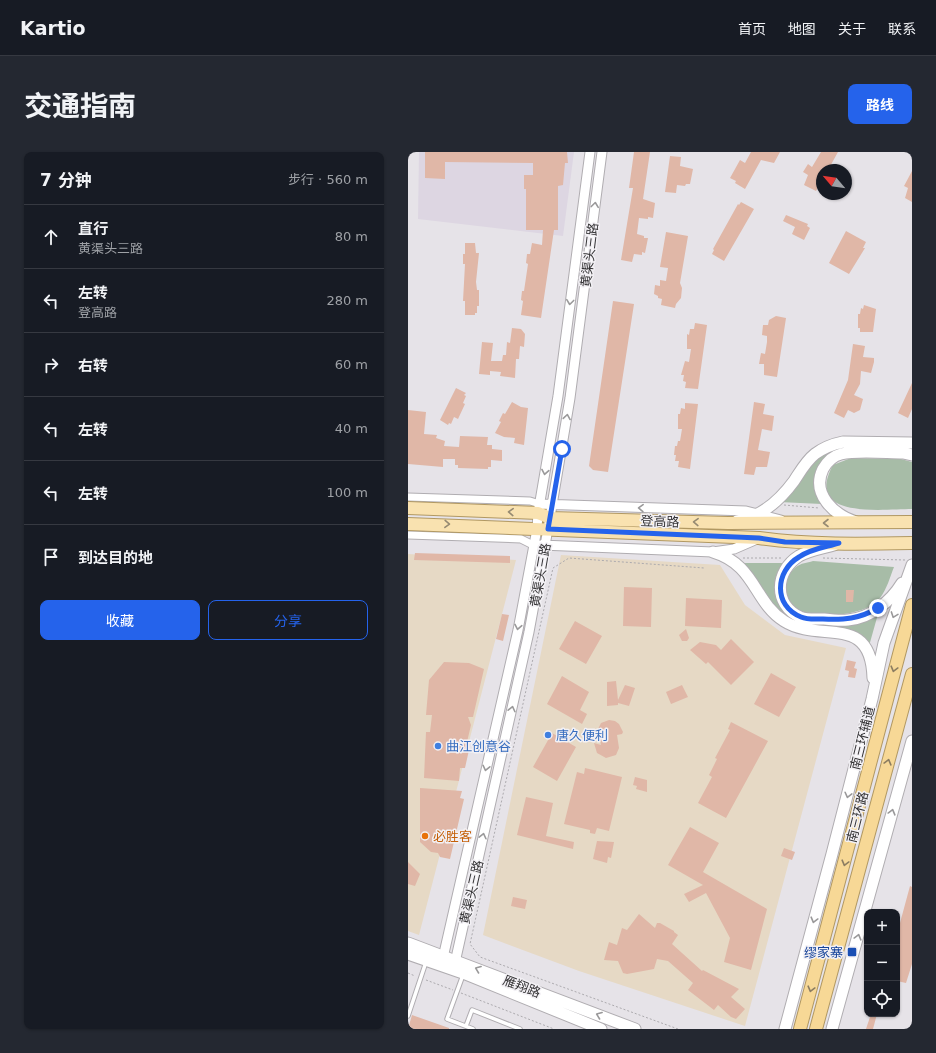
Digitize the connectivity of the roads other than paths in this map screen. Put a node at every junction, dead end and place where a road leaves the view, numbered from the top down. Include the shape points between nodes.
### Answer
1 (590, 152) edge
2 (602, 152) edge
3 (912, 443) edge
4 (912, 455) edge
5 (408, 497) edge
6 (552, 505) junction
7 (408, 508) edge
8 (539, 509) junction
9 (758, 514) junction
10 (912, 522) edge
11 (728, 523) junction
12 (790, 523) junction
13 (858, 523) junction
14 (408, 524) edge
15 (545, 525) junction
16 (408, 535) edge
17 (759, 538) junction
18 (839, 543) junction
19 (912, 543) edge
20 (534, 545) junction
21 (545, 545) junction
22 (713, 552) junction
23 (909, 565) edge
24 (912, 605) edge
25 (912, 674) edge
26 (872, 699) junction
27 (912, 741) edge
28 (408, 943) edge
29 (408, 954) edge
30 (426, 961) junction
31 (442, 961) junction
32 (457, 968) junction
33 (408, 1016) edge
34 (466, 1026) junction
35 (473, 1029) edge
36 (520, 1029) edge
37 (601, 1029) edge
38 (635, 1029) edge
39 (785, 1029) edge
40 (800, 1029) edge
41 (816, 1029) edge
42 (832, 1029) edge

1 -> 8 street, 黄渠头三路 via 558,396
6 -> 2 street, 黄渠头三路 via 570,398
3 - 9 main road via 832,444 814,454 786,491
4 - 13 main road via 846,453 828,462 819,480 822,495 834,511
5 - 8 street via 530,501
6 - 8 street
9 -> 6 street
6 - 15 street, 黄渠头三路
8 -> 7 main road, 登高路
8 - 15 main road, 登高路
9 - 11 main road
9 - 12 street
10 - 13 main road, 登高路
11 - 12 main road, 登高路
11 -> 15 main road, 登高路
13 -> 12 main road, 登高路
14 -> 15 main road, 登高路
15 - 17 main road, 登高路
15 - 20 street, 黄渠头三路
15 - 21 street, 黄渠头三路
16 - 20 street via 520,539
17 - 18 main road, 登高路 via 785,542
17 - 22 street via 739,547
18 - 19 main road, 登高路
18 - 23 main road via 800,556 783,574 781,598 790,610 801,617 849,620 869,614 885,603 898,589
20 - 21 street
20 -> 31 street, 黄渠头三路 via 518,630
21 - 22 street
32 -> 21 street, 黄渠头三路 via 530,632
22 - 26 main road via 732,560 745,571 772,611 785,621 803,628 844,633 859,640 872,664
23 -> 26 main road, 南三环辅道 via 884,643
24 -> 40 highway, 南三环路
41 -> 25 highway, 南三环路
26 -> 39 main road, 南三环辅道
42 -> 27 main road
28 - 31 main road, 雁翔路
29 - 30 main road, 雁翔路
30 - 31 main road, 雁翔路
30 - 33 lane
31 - 32 main road, 雁翔路
32 - 34 lane via 456,991 447,1019
32 - 37 main road, 雁翔路
38 -> 32 main road, 雁翔路
34 - 35 lane
34 - 36 lane via 472,1010

